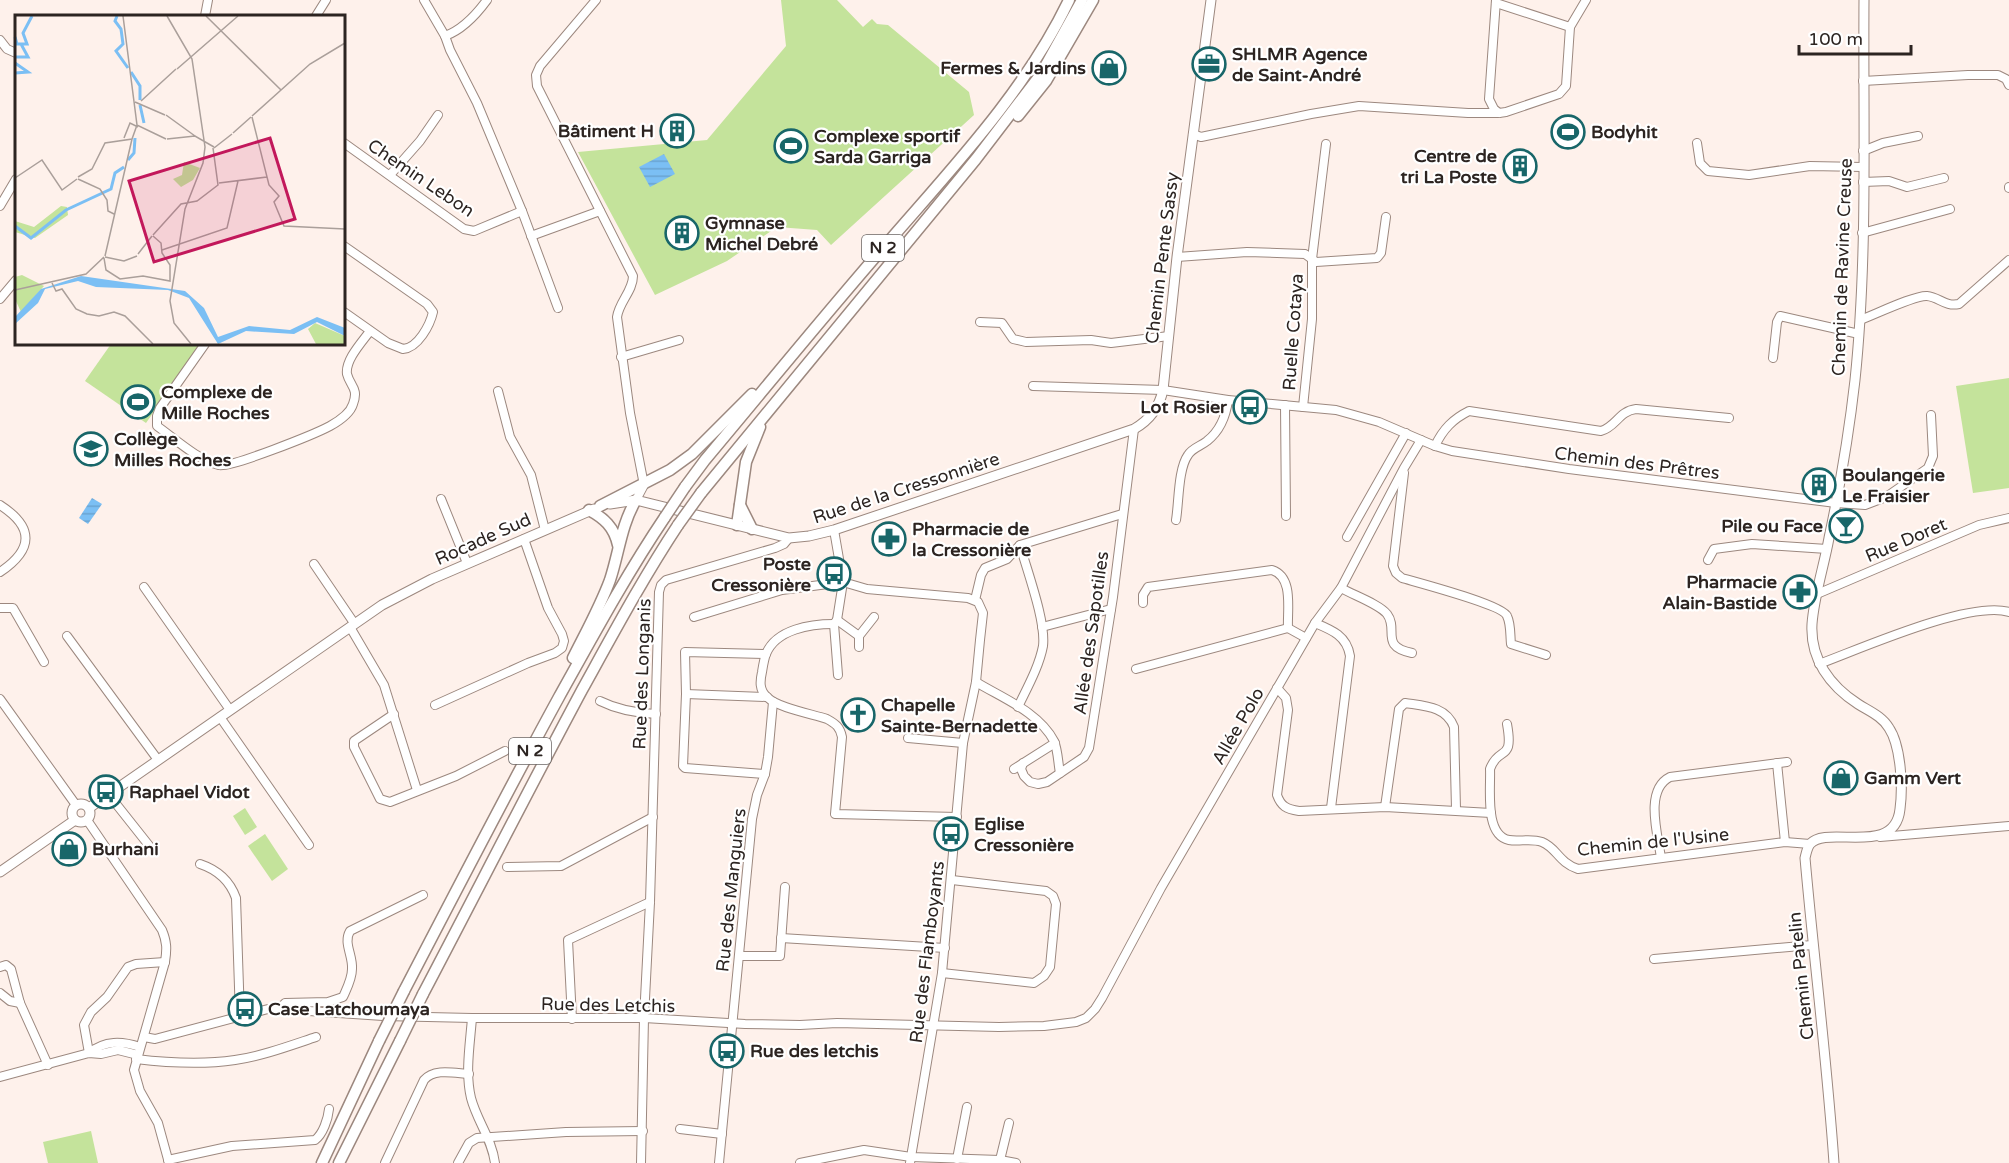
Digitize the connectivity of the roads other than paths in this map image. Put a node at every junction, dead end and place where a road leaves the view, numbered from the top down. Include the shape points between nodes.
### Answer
1 (208, 0) edge
2 (424, 0) edge
3 (487, 0) edge
4 (596, 0) edge
5 (1069, 0) edge
6 (1082, 0) edge
7 (1093, 0) edge
8 (1211, 0) edge
9 (1586, 0) edge
10 (1864, 0) edge
11 (1496, 2) edge
12 (205, 15) edge
13 (1570, 27) junction
14 (445, 36) junction
15 (0, 40) edge
16 (15, 52) edge
17 (1863, 81) junction
18 (2009, 85) edge
19 (1499, 113) junction
20 (438, 115) dead end
21 (1193, 134) junction
22 (1918, 136) dead end
23 (1697, 143) dead end
24 (345, 144) edge
25 (1326, 144) dead end
26 (1863, 151) junction
27 (976, 159) junction
28 (1863, 167) junction
29 (390, 175) junction
30 (1944, 178) dead end
31 (15, 181) edge
32 (1863, 182) junction
33 (0, 206) edge
34 (1950, 209) dead end
35 (522, 211) junction
36 (600, 211) junction
37 (1386, 217) dead end
38 (1862, 233) junction
39 (531, 236) junction
40 (345, 247) edge
41 (1177, 257) junction
42 (1312, 259) junction
43 (2009, 260) edge
44 (15, 281) edge
45 (0, 299) edge
46 (558, 308) dead end
47 (345, 313) edge
48 (1860, 320) junction
49 (980, 322) dead end
50 (370, 331) junction
51 (1859, 334) junction
52 (1169, 336) junction
53 (807, 339) junction
54 (679, 340) dead end
55 (204, 345) edge
56 (621, 357) junction
57 (1773, 358) dead end
58 (1033, 386) dead end
59 (1163, 390) junction
60 (498, 391) dead end
61 (1228, 400) junction
62 (1285, 405) junction
63 (1303, 407) junction
64 (766, 412) junction
65 (1931, 415) dead end
66 (1729, 418) dead end
67 (1134, 429) junction
68 (1406, 433) junction
69 (1421, 440) junction
70 (1435, 446) junction
71 (1404, 468) junction
72 (644, 485) junction
73 (441, 499) dead end
74 (636, 500) junction
75 (1836, 503) junction
76 (0, 505) edge
77 (740, 505) junction
78 (600, 507) junction
79 (589, 510) junction
80 (1122, 514) junction
81 (1286, 516) dead end
82 (2009, 518) edge
83 (1176, 520) dead end
84 (737, 525) junction
85 (752, 529) junction
86 (545, 530) junction
87 (834, 530) junction
88 (1347, 537) dead end
89 (789, 538) junction
90 (524, 539) junction
91 (1020, 545) junction
92 (618, 547) junction
93 (1827, 549) junction
94 (1708, 560) dead end
95 (467, 563) junction
96 (314, 564) dead end
97 (0, 572) edge
98 (843, 582) junction
99 (144, 587) dead end
100 (1341, 588) junction
101 (1817, 594) junction
102 (975, 600) junction
103 (1143, 603) dead end
104 (0, 608) edge
105 (1111, 609) junction
106 (2008, 610) edge
107 (694, 617) dead end
108 (874, 617) dead end
109 (836, 622) junction
110 (1315, 623) junction
111 (352, 625) junction
112 (1042, 627) junction
113 (1288, 628) junction
114 (67, 636) dead end
115 (859, 636) junction
116 (1306, 638) junction
117 (859, 647) dead end
118 (1412, 653) dead end
119 (766, 654) junction
120 (1546, 655) dead end
121 (44, 662) dead end
122 (1819, 664) junction
123 (1136, 669) dead end
124 (838, 675) dead end
125 (976, 682) junction
126 (1277, 688) junction
127 (686, 694) junction
128 (0, 699) edge
129 (770, 700) junction
130 (600, 701) dead end
131 (435, 705) dead end
132 (1018, 707) junction
133 (230, 710) junction
134 (394, 714) junction
135 (656, 714) junction
136 (220, 717) junction
137 (1506, 724) dead end
138 (908, 738) dead end
139 (963, 742) junction
140 (1055, 743) junction
141 (505, 751) dead end
142 (158, 760) junction
143 (1787, 762) dead end
144 (1023, 763) junction
145 (1777, 763) junction
146 (1014, 770) dead end
147 (1060, 773) junction
148 (765, 774) junction
149 (513, 782) junction
150 (417, 790) junction
151 (109, 795) junction
152 (76, 805) junction
153 (1385, 807) junction
154 (89, 808) junction
155 (1331, 808) junction
156 (1456, 809) junction
157 (1491, 813) junction
158 (652, 817) junction
159 (957, 817) junction
160 (75, 820) junction
161 (87, 820) junction
162 (2009, 826) edge
163 (1867, 838) junction
164 (1785, 842) junction
165 (1810, 844) junction
166 (309, 845) dead end
167 (151, 848) dead end
168 (1661, 858) junction
169 (200, 864) dead end
170 (507, 867) dead end
171 (0, 872) edge
172 (952, 880) junction
173 (785, 887) dead end
174 (423, 895) dead end
175 (650, 902) junction
176 (781, 938) junction
177 (1812, 945) junction
178 (945, 948) junction
179 (740, 956) junction
180 (1654, 959) dead end
181 (165, 962) junction
182 (0, 968) edge
183 (942, 973) junction
184 (0, 993) edge
185 (20, 1003) junction
186 (279, 1009) junction
187 (240, 1017) junction
188 (472, 1018) junction
189 (644, 1018) junction
190 (572, 1019) junction
191 (1076, 1022) joint
192 (734, 1024) junction
193 (934, 1027) junction
194 (144, 1037) junction
195 (316, 1037) dead end
196 (89, 1053) junction
197 (138, 1054) junction
198 (48, 1065) junction
199 (468, 1074) junction
200 (0, 1077) edge
201 (967, 1107) dead end
202 (329, 1108) dead end
203 (1009, 1123) dead end
204 (680, 1129) dead end
205 (643, 1131) junction
206 (722, 1134) junction
207 (489, 1137) junction
208 (957, 1159) junction
209 (911, 1160) edge
210 (1000, 1160) junction
211 (169, 1162) edge
212 (322, 1163) edge
213 (339, 1163) edge
214 (385, 1163) edge
215 (458, 1163) edge
216 (495, 1163) edge
217 (641, 1163) edge
218 (719, 1163) edge
219 (800, 1163) edge
220 (1017, 1163) edge
221 (1834, 1163) edge

1 - 12 street
2 - 14 street
3 - 14 street via 470,20
4 - 36 street via 540,66 537,86
5 - 53 highway, N 2 via 1030,68 1000,110
6 - 27 highway, N 2 via 1041,74
7 - 27 highway via 1046,81
8 - 21 main road, Chemin Pente Sassy
9 - 13 street
10 - 17 main road, Chemin de Ravine Creuse
11 - 13 street
11 - 19 street via 1489,99
13 - 19 street via 1563,91
14 - 35 street
15 - 16 street
17 - 18 street via 1989,74 2002,76
17 - 26 main road, Chemin de Ravine Creuse
19 - 21 street via 1359,106 1201,137
20 - 29 street
21 - 41 main road, Chemin Pente Sassy
22 - 26 street
23 - 28 street via 1700,163 1708,171 1749,175 1810,166
24 - 29 street, Chemin Lebon
25 - 42 street, Ruelle Cotaya
26 - 28 main road, Chemin de Ravine Creuse
27 - 64 highway, N 2
28 - 32 main road, Chemin de Ravine Creuse
29 - 35 street, Chemin Lebon via 469,231
30 - 32 street via 1907,187 1889,181
31 - 33 street
32 - 38 main road, Chemin de Ravine Creuse
34 - 38 street
35 - 39 street
36 - 39 street
36 - 56 street via 633,276 618,308
37 - 42 street via 1377,258 1316,262
38 - 48 main road, Chemin de Ravine Creuse
39 - 46 street
40 - 50 street via 433,312 424,333 407,349 396,347
41 - 42 street via 1284,252
41 - 52 main road, Chemin Pente Sassy
42 - 63 street, Ruelle Cotaya
43 - 48 street via 1959,304 1949,305 1935,297 1922,296
44 - 45 street
47 - 50 street
48 - 51 main road, Chemin de Ravine Creuse
49 - 52 street via 1002,323 1013,339 1026,342 1111,343
50 - 55 street via 348,363 347,375 355,388 347,415 330,426 221,466 206,461 158,426 160,408
51 - 57 street via 1780,316
51 - 75 main road, Chemin de Ravine Creuse
52 - 59 main road, Chemin Pente Sassy
53 - 72 highway via 692,454
53 - 149 highway, N 2, bridge via 705,460 665,517 630,571
54 - 56 street
56 - 72 street
58 - 59 street
59 - 61 street, Chemin des Prêtres
59 - 67 main road, Rue de la Cressonnière via 1156,411
60 - 86 street via 510,437 531,475
61 - 62 street, Chemin des Prêtres
61 - 83 street via 1221,424 1207,441 1186,456
62 - 63 street, Chemin des Prêtres
62 - 81 street
63 - 68 street, Chemin des Prêtres via 1358,415
64 - 77 highway via 746,462
64 - 213 highway, N 2, bridge via 701,493 647,571 543,763
65 - 75 street, Chemin des Prêtres via 1933,456 1928,468 1886,497 1865,505
66 - 70 street, Chemin des Prêtres via 1636,409 1623,413 1611,427 1600,430 1469,411 1454,418
67 - 80 street, Allée des Sapotilles
67 - 87 main road, Rue de la Cressonnière
68 - 69 street, Chemin des Prêtres
68 - 88 street
69 - 70 street, Chemin des Prêtres
69 - 71 street, Allée Polo
70 - 75 street, Chemin des Prêtres via 1569,470
71 - 100 street, Allée Polo
71 - 120 street via 1393,566 1396,573 1503,610 1511,644
72 - 74 street
72 - 78 highway
73 - 95 street
74 - 78 main road, Rocade Sud
74 - 84 main road, Rue de la Cressonnière
74 - 92 highway
75 - 93 main road, Chemin de Ravine Creuse
76 - 97 street via 25,529 22,551
77 - 84 highway
77 - 85 highway
78 - 79 main road, Rocade Sud
79 - 86 main road, Rocade Sud
79 - 92 highway via 604,518
80 - 91 street
80 - 105 street, Allée des Sapotilles
82 - 101 street, Rue Doret via 1979,525
84 - 85 main road, Rue de la Cressonnière
85 - 89 main road, Rue de la Cressonnière
86 - 90 main road, Rocade Sud
87 - 89 main road, Rue de la Cressonnière
87 - 98 street
89 - 135 street, Rue des Longanis via 775,548 677,576 661,585
90 - 95 main road, Rocade Sud
90 - 131 street via 548,608 562,634 562,648
91 - 102 street via 1007,559 986,568
91 - 112 street
92 - 149 highway via 600,603
93 - 94 street via 1752,544 1714,549
93 - 101 main road, Chemin de Ravine Creuse
95 - 111 main road, Rocade Sud via 402,594
96 - 111 street
98 - 102 street via 867,589
98 - 107 street via 782,590
98 - 109 street
99 - 133 street
100 - 110 street, Allée Polo
100 - 118 street via 1382,609 1390,619 1393,644
101 - 122 main road, Chemin de Ravine Creuse via 1812,625
102 - 125 street, Rue des Flamboyants via 982,613
103 - 113 street via 1148,587 1272,570 1280,573 1286,583
104 - 121 street via 14,608
105 - 112 street
105 - 147 street, Allée des Sapotilles via 1089,748 1084,757
106 - 122 street via 1950,616
108 - 115 street
109 - 115 street
109 - 119 street via 787,633 777,638
109 - 124 street
110 - 116 street, Allée Polo
110 - 155 street via 1339,634 1346,641 1350,656
111 - 133 main road, Rocade Sud
111 - 134 street via 380,677
112 - 132 street via 1039,660
113 - 116 street
113 - 123 street
114 - 142 street
115 - 117 street
116 - 126 street, Allée Polo
119 - 127 street via 686,652
119 - 129 street, Rue des Manguiers via 760,686
122 - 163 main road, Chemin de Ravine Creuse via 1828,679 1849,698 1882,719 1896,745 1898,818 1885,832
125 - 132 street
125 - 139 street, Rue des Flamboyants
126 - 155 street via 1286,698 1288,710 1277,785 1280,803 1299,811
126 - 191 street, Allée Polo via 1095,1010
127 - 129 street
127 - 148 street via 684,768
128 - 152 street
129 - 148 street, Rue des Manguiers
129 - 159 street via 827,719 840,729 837,815
130 - 135 street via 616,709
132 - 140 street via 1037,720
133 - 136 main road, Rocade Sud
134 - 150 street
134 - 150 street via 354,741 354,747 380,799 390,802
135 - 158 street, Rue des Longanis
136 - 142 main road, Rocade Sud
136 - 166 street
137 - 157 street via 1509,747 1490,769
138 - 139 street
139 - 159 street, Rue des Flamboyants
140 - 144 street
140 - 147 street
141 - 150 street via 456,776
142 - 151 main road, Rocade Sud
143 - 145 street
144 - 146 street
144 - 147 street, Allée des Sapotilles via 1021,769 1030,782 1047,782
145 - 164 street
145 - 168 street via 1665,779 1654,802
148 - 179 street, Rue des Manguiers via 752,819
149 - 212 highway, N 2, bridge via 404,991
151 - 154 main road, Rocade Sud
151 - 167 street
152 - 154 main road via 82,803
152 - 160 main road via 72,812
153 - 155 street
153 - 156 street
153 - 156 street via 1400,709 1405,703 1441,710 1451,719
154 - 161 main road
156 - 157 street
157 - 168 street, Chemin de l'Usine via 1494,829 1500,836 1542,842 1564,863 1578,869
158 - 170 street via 561,866
158 - 175 street, Rue des Longanis
159 - 172 street, Rue des Flamboyants
160 - 161 main road
160 - 171 main road
161 - 181 street via 162,930 167,950
162 - 163 street
163 - 165 main road via 1819,839
164 - 165 street, Chemin de l'Usine
164 - 168 street, Chemin de l'Usine
165 - 177 main road, Chemin Patelin via 1805,858
169 - 187 street via 219,873 236,898
172 - 178 street, Rue des Flamboyants
172 - 183 street via 1046,891 1053,896 1056,904 1050,967 1034,983
173 - 176 street
174 - 186 street via 350,931 347,938 352,968 343,997 328,1002 282,1004
175 - 189 street, Rue des Longanis
175 - 190 street via 568,940
176 - 178 street
176 - 179 street via 778,957
177 - 180 street
177 - 221 main road, Chemin Patelin
178 - 183 street, Rue des Flamboyants
179 - 192 street, Rue des Manguiers
181 - 194 street
181 - 196 street via 128,967 84,1025
182 - 185 street via 6,965 11,969
183 - 193 street, Rue des Flamboyants
184 - 185 street
185 - 198 street
186 - 187 street, Rue des Letchis
186 - 188 street, Rue des Letchis
187 - 194 street, Rue des Letchis via 155,1039
188 - 190 street, Rue des Letchis
188 - 199 street
189 - 190 street, Rue des Letchis
189 - 192 street, Rue des Letchis
189 - 205 street, Rue des Longanis
191 - 193 street, Rue des Letchis
192 - 193 street, Rue des Letchis
192 - 206 street, Rue des Manguiers
193 - 209 street, Rue des Flamboyants
194 - 197 street
195 - 197 street via 231,1061 180,1063
196 - 197 street via 118,1050
196 - 198 street
197 - 211 street via 136,1080 158,1123
198 - 200 street
199 - 207 street via 471,1098
199 - 214 street via 436,1072 424,1080
201 - 208 street
202 - 211 street via 315,1140 232,1146
203 - 210 street
204 - 206 street
205 - 207 street
205 - 217 street, Rue des Longanis
206 - 218 street, Rue des Manguiers
207 - 215 street via 469,1143
207 - 216 street
208 - 209 street
208 - 210 street
209 - 219 street via 864,1150
210 - 220 street

